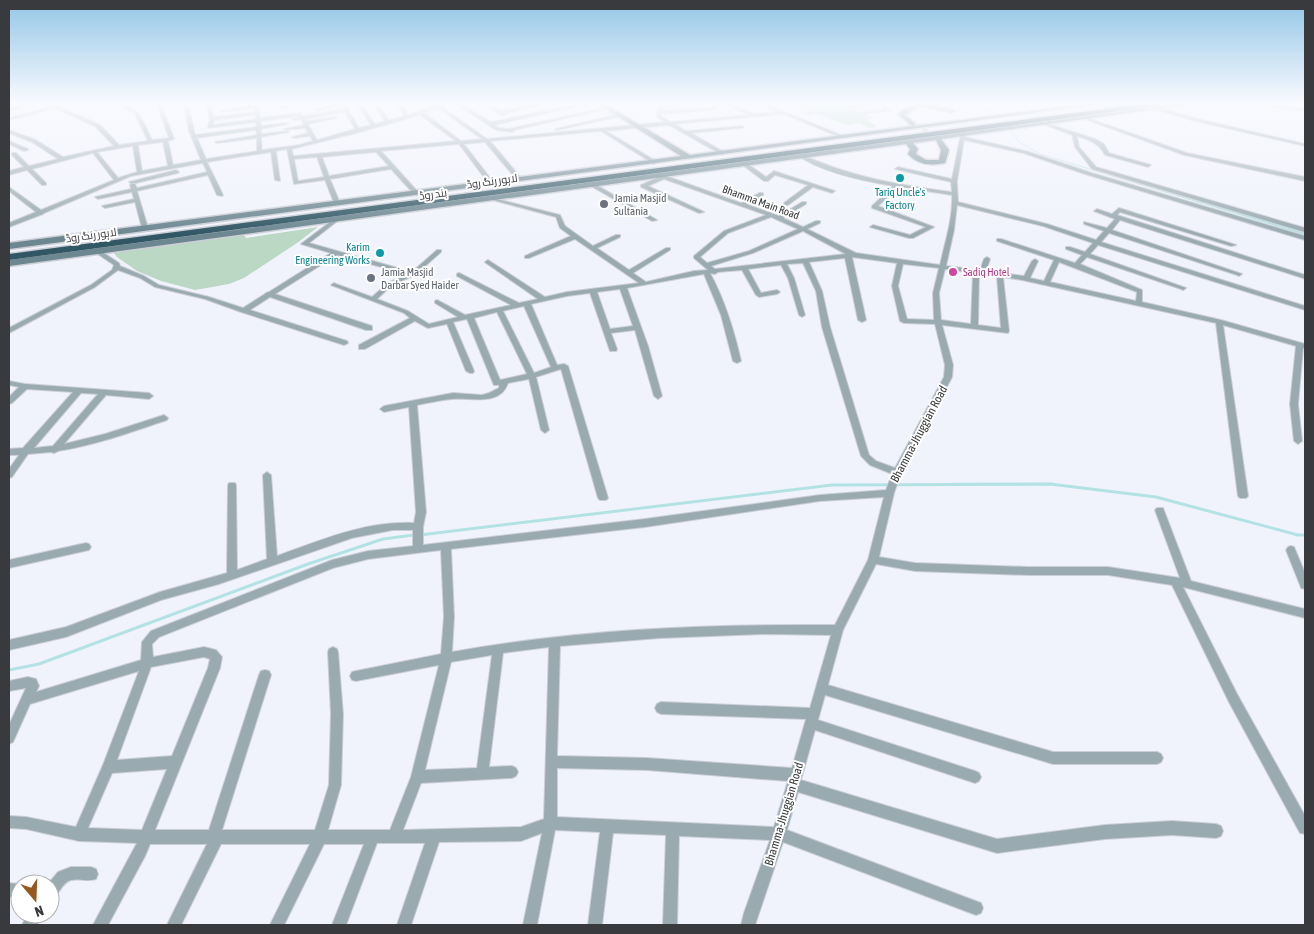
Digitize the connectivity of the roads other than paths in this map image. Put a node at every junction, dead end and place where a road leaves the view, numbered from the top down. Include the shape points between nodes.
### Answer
1 (21, 148) edge
2 (43, 148) edge
3 (114, 148) edge
4 (136, 148) edge
5 (167, 148) edge
6 (198, 148) edge
7 (260, 148) edge
8 (289, 148) joint
9 (406, 148) edge
10 (464, 148) edge
11 (492, 148) edge
12 (631, 148) edge
13 (673, 148) edge
14 (713, 148) edge
15 (763, 148) edge
16 (796, 148) edge
17 (841, 148) edge
18 (860, 148) edge
19 (913, 148) edge
20 (943, 148) edge
21 (960, 148) edge
22 (1006, 148) edge
23 (1078, 148) edge
24 (1105, 148) edge
25 (1168, 148) edge
26 (26, 150) dead end
27 (273, 150) junction
28 (377, 150) junction
29 (94, 151) junction
30 (260, 152) junction
31 (722, 153) junction
32 (14, 154) dead end
33 (319, 156) junction
34 (801, 156) junction
35 (688, 157) junction
36 (291, 158) junction
37 (62, 159) junction
38 (654, 162) junction
39 (205, 163) junction
40 (743, 164) junction
41 (1148, 165) dead end
42 (171, 167) junction
43 (393, 167) junction
44 (29, 168) junction
45 (898, 169) dead end
46 (9, 173) edge
47 (140, 173) junction
48 (210, 173) junction
49 (130, 175) junction
50 (661, 176) junction
51 (327, 178) junction
52 (519, 179) junction
53 (1305, 179) edge
54 (117, 180) junction
55 (278, 180) dead end
56 (954, 181) junction
57 (132, 182) junction
58 (491, 183) junction
59 (44, 184) dead end
60 (591, 184) junction
61 (811, 186) junction
62 (897, 186) junction
63 (9, 189) edge
64 (135, 190) junction
65 (832, 191) dead end
66 (416, 193) junction
67 (220, 194) dead end
68 (761, 194) dead end
69 (954, 194) junction
70 (98, 197) dead end
71 (490, 198) junction
72 (138, 200) junction
73 (336, 203) junction
74 (804, 203) dead end
75 (955, 203) junction
76 (741, 205) junction
77 (105, 206) dead end
78 (796, 208) junction
79 (701, 212) dead end
80 (1097, 212) dead end
81 (41, 213) junction
82 (771, 215) junction
83 (1116, 217) junction
84 (338, 218) junction
85 (778, 218) junction
86 (654, 220) dead end
87 (818, 222) dead end
88 (1086, 223) dead end
89 (9, 225) edge
90 (874, 227) dead end
91 (145, 228) junction
92 (803, 229) junction
93 (1108, 230) junction
94 (1305, 230) edge
95 (577, 236) junction
96 (618, 236) dead end
97 (1305, 238) edge
98 (999, 240) dead end
99 (1096, 242) junction
100 (1233, 245) dead end
101 (9, 246) edge
102 (595, 247) junction
103 (1068, 248) dead end
104 (668, 249) dead end
105 (97, 251) junction
106 (439, 251) dead end
107 (9, 252) edge
108 (336, 253) junction
109 (1086, 254) junction
110 (851, 255) junction
111 (9, 257) edge
112 (528, 257) dead end
113 (986, 259) dead end
114 (1057, 259) junction
115 (805, 261) junction
116 (1035, 261) dead end
117 (488, 262) dead end
118 (900, 262) junction
119 (9, 263) edge
120 (783, 263) junction
121 (1076, 265) junction
122 (116, 267) junction
123 (942, 267) junction
124 (744, 268) junction
125 (706, 269) junction
126 (630, 272) junction
127 (979, 272) junction
128 (413, 274) junction
129 (1239, 274) dead end
130 (460, 275) dead end
131 (1000, 275) junction
132 (1305, 277) edge
133 (1026, 279) junction
134 (1046, 283) junction
135 (646, 284) junction
136 (334, 285) dead end
137 (623, 287) junction
138 (1183, 288) dead end
139 (594, 291) junction
140 (777, 292) dead end
141 (268, 294) junction
142 (543, 299) junction
143 (373, 300) junction
144 (437, 302) dead end
145 (1139, 303) junction
146 (523, 305) junction
147 (1305, 308) edge
148 (243, 311) junction
149 (500, 311) junction
150 (802, 315) dead end
151 (467, 317) junction
152 (415, 318) junction
153 (862, 320) dead end
154 (449, 321) junction
155 (1219, 321) junction
156 (938, 322) junction
157 (637, 327) junction
158 (974, 327) junction
159 (370, 328) dead end
160 (9, 330) edge
161 (607, 332) junction
162 (344, 343) dead end
163 (1303, 346) edge
164 (362, 347) dead end
165 (613, 349) dead end
166 (736, 361) dead end
167 (555, 368) junction
168 (470, 371) dead end
169 (532, 376) junction
170 (504, 382) junction
171 (9, 383) edge
172 (25, 386) junction
173 (79, 390) junction
174 (104, 392) junction
175 (149, 396) dead end
176 (658, 396) dead end
177 (9, 401) edge
178 (413, 404) junction
179 (384, 409) dead end
180 (164, 418) dead end
181 (546, 430) dead end
182 (1298, 442) dead end
183 (54, 450) junction
184 (9, 452) edge
185 (25, 452) junction
186 (9, 473) edge
187 (897, 474) junction
188 (267, 475) dead end
189 (232, 485) dead end
190 (889, 492) junction
191 (1243, 496) dead end
192 (603, 498) dead end
193 (1160, 510) dead end
194 (418, 527) junction
195 (418, 546) junction
196 (446, 546) junction
197 (86, 547) dead end
198 (1291, 550) dead end
199 (272, 560) junction
200 (873, 560) junction
201 (9, 564) edge
202 (232, 575) junction
203 (1181, 583) junction
204 (1305, 585) edge
205 (1305, 613) edge
206 (838, 630) junction
207 (555, 642) junction
208 (9, 645) edge
209 (498, 650) junction
210 (333, 652) dead end
211 (446, 658) junction
212 (147, 664) junction
213 (265, 675) dead end
214 (356, 676) dead end
215 (9, 686) edge
216 (821, 688) junction
217 (27, 700) junction
218 (661, 708) dead end
219 (812, 718) junction
220 (9, 738) edge
221 (1158, 758) dead end
222 (176, 762) junction
223 (551, 762) junction
224 (108, 767) junction
225 (512, 772) dead end
226 (482, 773) junction
227 (417, 777) junction
228 (975, 777) dead end
229 (795, 779) junction
230 (9, 822) edge
231 (550, 823) junction
232 (607, 825) junction
233 (1305, 828) edge
234 (673, 829) junction
235 (1216, 831) dead end
236 (79, 834) junction
237 (779, 834) junction
238 (434, 836) junction
239 (145, 837) junction
240 (320, 837) junction
241 (373, 837) junction
242 (394, 837) junction
243 (215, 838) junction
244 (91, 874) dead end
245 (60, 878) edge
246 (976, 908) dead end
247 (100, 925) edge
248 (174, 925) edge
249 (277, 925) edge
250 (339, 925) edge
251 (404, 925) edge
252 (530, 925) edge
253 (595, 925) edge
254 (670, 925) edge
255 (748, 925) edge

1 - 26 street
2 - 37 street
3 - 29 street
4 - 47 street
5 - 42 street
6 - 39 street
7 - 30 street
8 - 27 street
8 - 36 street
9 - 28 street
10 - 58 street
11 - 52 street
12 - 38 street
13 - 35 main road
14 - 31 street
15 - 31 main road, بند روڈ
16 - 107 highway, لاہور رنگ روڈ
17 - 111 highway, لاہور رنگ روڈ
18 - 34 main road, بند روڈ
19 - 20 main road via 914,157 931,163 942,161
21 - 56 street, Bhamma-Jhuggian Road
22 - 97 street
23 - 94 street via 1094,168
24 - 41 street via 1107,154
25 - 53 street
27 - 30 street
27 - 55 street
28 - 33 street
28 - 43 street
29 - 37 street
29 - 54 street
30 - 39 street
31 - 35 main road, بند روڈ
32 - 44 street
33 - 36 street
33 - 51 street
34 - 40 main road, بند روڈ
34 - 62 street
35 - 38 main road, بند روڈ
36 - 51 street via 296,184
37 - 44 street
38 - 52 main road, بند روڈ
39 - 42 street
39 - 48 street
39 - 57 street
40 - 50 main road, بند روڈ
40 - 61 street via 766,180 774,174
42 - 47 street
43 - 51 street
43 - 66 street
44 - 46 street
44 - 59 street
45 - 56 street
47 - 49 street
48 - 64 street
48 - 67 street
49 - 54 street
49 - 57 street
50 - 60 main road, بند روڈ
50 - 76 street, Bhamma Main Road
50 - 79 street via 643,186
51 - 73 street
52 - 58 main road, بند روڈ
54 - 81 street
56 - 69 street, Bhamma-Jhuggian Road
57 - 64 street
58 - 66 main road, بند روڈ
60 - 71 main road, بند روڈ
60 - 86 street
61 - 65 street
61 - 78 street via 786,204
62 - 69 street
62 - 90 street via 874,207 931,227 910,237
63 - 81 street
64 - 70 street
64 - 72 street
66 - 73 main road, بند روڈ
68 - 76 street
69 - 75 street, Bhamma-Jhuggian Road
71 - 84 main road, بند روڈ
71 - 95 street via 558,216 562,226
72 - 77 street
72 - 91 street
73 - 91 main road, بند روڈ
74 - 78 street
75 - 99 street via 1045,225
75 - 123 street, Bhamma-Jhuggian Road
76 - 82 street, Bhamma Main Road
78 - 85 street
80 - 83 street
81 - 89 street
82 - 85 street, Bhamma Main Road
82 - 125 street via 726,232 696,257
83 - 93 street
83 - 100 street via 1119,210
83 - 132 street
84 - 105 main road, بند روڈ
84 - 108 street via 304,244
85 - 92 street, Bhamma Main Road
87 - 92 street
88 - 93 street
91 - 101 main road, بند روڈ
92 - 110 street, Bhamma Main Road
92 - 125 street
93 - 99 street
93 - 129 street
95 - 102 street
95 - 112 street
96 - 102 street
98 - 114 street
99 - 109 street
99 - 147 street
102 - 126 street
103 - 109 street
104 - 126 street
105 - 119 main road, بند روڈ
105 - 122 street via 117,264
106 - 128 street
108 - 128 street
108 - 141 street
109 - 121 street
109 - 138 street
110 - 115 street
110 - 118 street
110 - 153 street
113 - 127 street
114 - 121 street
114 - 134 street
115 - 120 street
115 - 187 street via 819,291 826,327 865,456
116 - 133 street
117 - 142 street
118 - 123 street
118 - 156 street via 895,286 904,321
120 - 124 street
120 - 150 street
121 - 145 street via 1140,291
122 - 148 street via 157,286
122 - 160 street via 93,286
123 - 127 street
123 - 156 street, Bhamma-Jhuggian Road via 936,293
124 - 125 street via 715,272
124 - 140 street via 759,295
125 - 135 street
125 - 166 street via 734,345
126 - 135 street
127 - 131 street
127 - 158 street
128 - 143 street via 390,284
130 - 146 street
131 - 133 street
131 - 158 street via 1005,331
133 - 134 street
134 - 145 street
135 - 137 street
136 - 143 street
137 - 139 street
137 - 157 street
139 - 142 street
139 - 161 street
141 - 148 street
141 - 159 street
142 - 146 street
143 - 152 street
144 - 151 street
145 - 155 street
146 - 149 street
146 - 167 street
148 - 162 street
149 - 151 street
149 - 169 street
151 - 154 street
151 - 170 street via 497,383
152 - 154 street via 428,326
152 - 164 street
154 - 168 street
155 - 163 street
155 - 191 street
156 - 158 street
156 - 187 street, Bhamma-Jhuggian Road via 949,365 948,377
157 - 161 street
157 - 176 street
161 - 165 street
163 - 182 street via 1294,404
167 - 169 street
167 - 192 street via 564,366
169 - 170 street
169 - 181 street
170 - 178 street via 502,389 482,398 453,396
171 - 172 street
172 - 173 street
172 - 177 street
173 - 174 street
173 - 185 street
174 - 175 street
174 - 183 street
178 - 179 street
178 - 194 street via 422,512
180 - 183 street via 93,442
183 - 185 street
184 - 185 street
185 - 186 street
187 - 190 street, Bhamma-Jhuggian Road
188 - 199 street
189 - 202 street
190 - 196 street
190 - 200 street, Bhamma-Jhuggian Road
193 - 203 street
194 - 195 street
194 - 199 street via 374,529
195 - 196 street
195 - 212 street via 332,564 155,634 147,642
196 - 211 street via 449,616
197 - 201 street
198 - 204 street
199 - 202 street
200 - 203 street via 915,567 1108,571
200 - 206 street, Bhamma-Jhuggian Road
202 - 208 street via 160,596 66,632
203 - 205 street
203 - 233 street via 1233,698
206 - 207 street via 695,631
206 - 216 street, Bhamma-Jhuggian Road
207 - 209 street
207 - 223 street
209 - 211 street
209 - 226 street
210 - 240 street via 337,714 335,786
211 - 214 street
211 - 227 street
212 - 217 street
212 - 222 street via 204,652 216,657
212 - 224 street
213 - 243 street
215 - 217 street via 32,683
216 - 219 street, Bhamma-Jhuggian Road
216 - 221 street via 1053,758
217 - 220 street
218 - 219 street
219 - 228 street
219 - 229 street, Bhamma-Jhuggian Road
222 - 224 street
222 - 239 street
223 - 229 street via 647,764
223 - 231 street
224 - 236 street
225 - 226 street
226 - 227 street
227 - 242 street
229 - 235 street via 997,846 1104,832 1172,828
229 - 237 street, Bhamma-Jhuggian Road
230 - 236 street
231 - 232 street
231 - 238 street via 521,834
231 - 252 street
232 - 234 street
232 - 253 street
234 - 237 street
234 - 254 street
236 - 239 street
237 - 246 street
237 - 255 street, Bhamma-Jhuggian Road
238 - 242 street
238 - 251 street
239 - 243 street
239 - 247 street
240 - 241 street
240 - 243 street
240 - 249 street
241 - 242 street
241 - 250 street
243 - 248 street
244 - 245 street via 66,874

